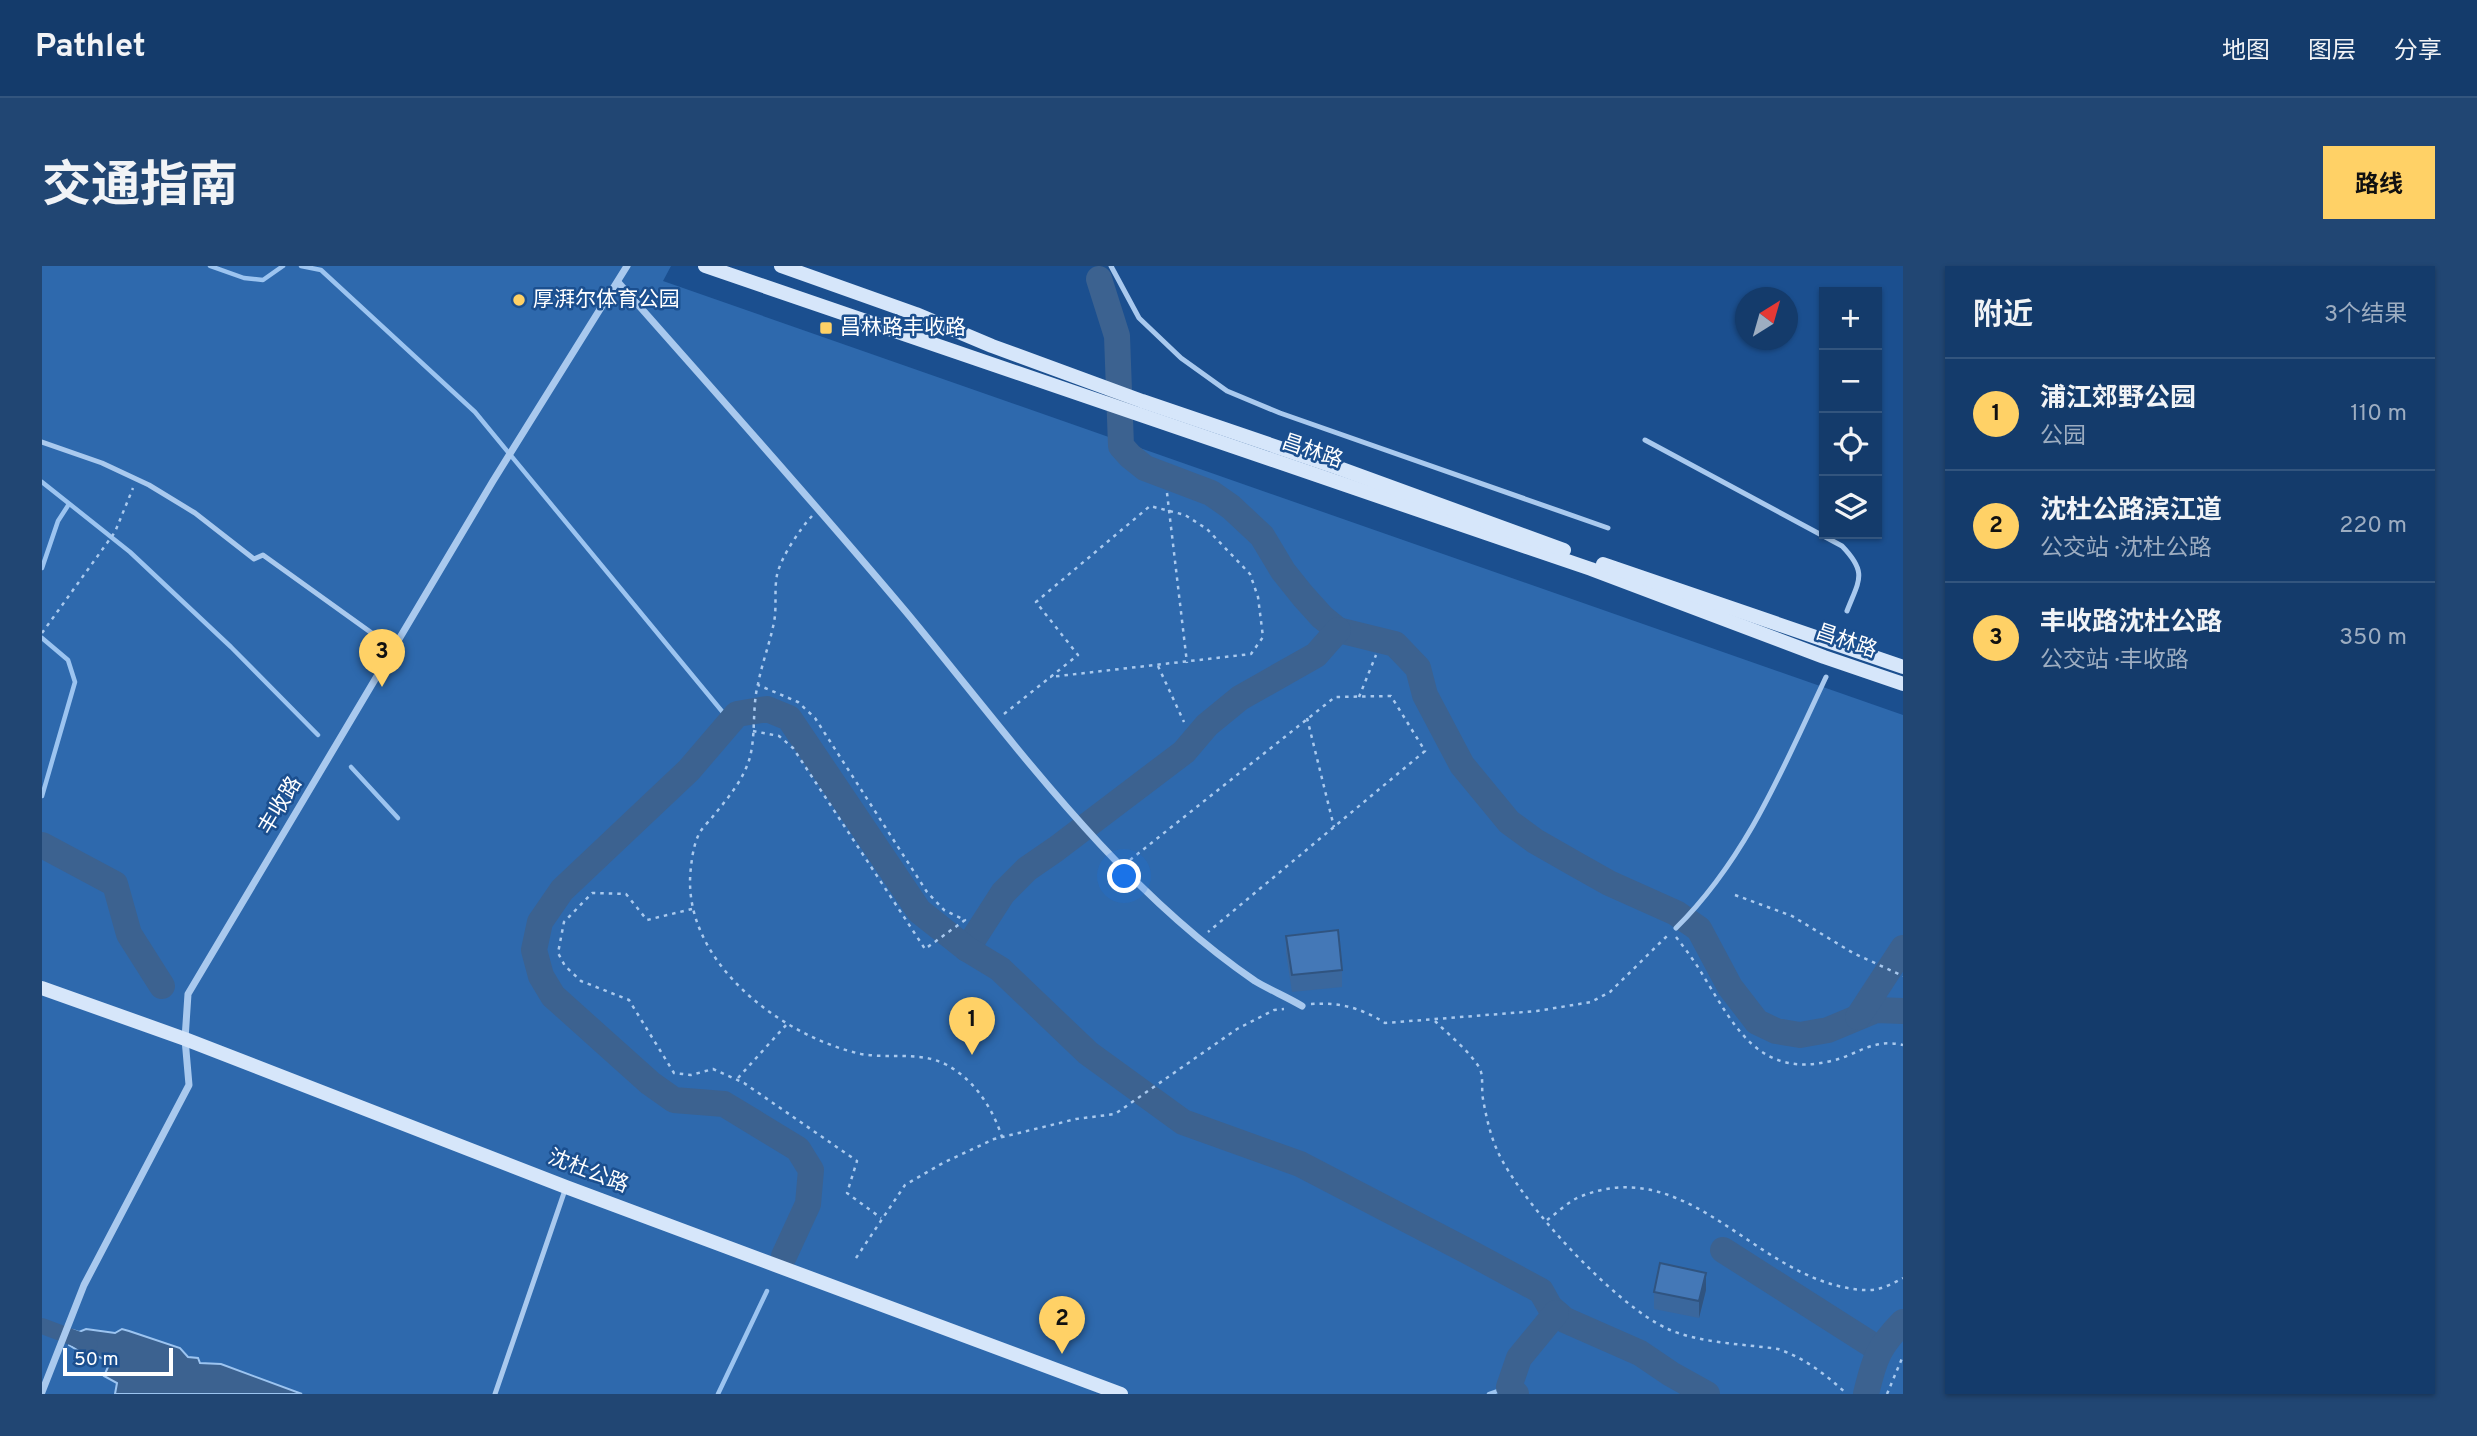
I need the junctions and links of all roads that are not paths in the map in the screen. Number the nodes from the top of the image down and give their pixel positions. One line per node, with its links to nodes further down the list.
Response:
1 (627, 266): 5 (street, 丰收路)
2 (705, 266): 6 (street, 昌林路)
3 (781, 266): 6 (street, 昌林路)
4 (1111, 266): 9 (lane)
5 (618, 282): 11 (street, 丰收路); 17 (street)
6 (1142, 409): 12 (street, 昌林路); 14 (street, 昌林路)
7 (1645, 440): 10 (lane)
8 (42, 442): 11 (lane)
9 (1608, 528)
10 (1847, 611)
11 (394, 649): 18 (street, 丰收路)
12 (1903, 667)
13 (1826, 677): 15 (lane)
14 (1903, 684)
15 (1674, 930)
16 (42, 988): 18 (street, 沈杜公路)
17 (1302, 1006)
18 (185, 1039): 19 (street, 沈杜公路); 20 (street, 丰收路)
19 (566, 1187): 21 (lane); 22 (street, 沈杜公路)
20 (42, 1392)
21 (495, 1394)
22 (1121, 1394)

